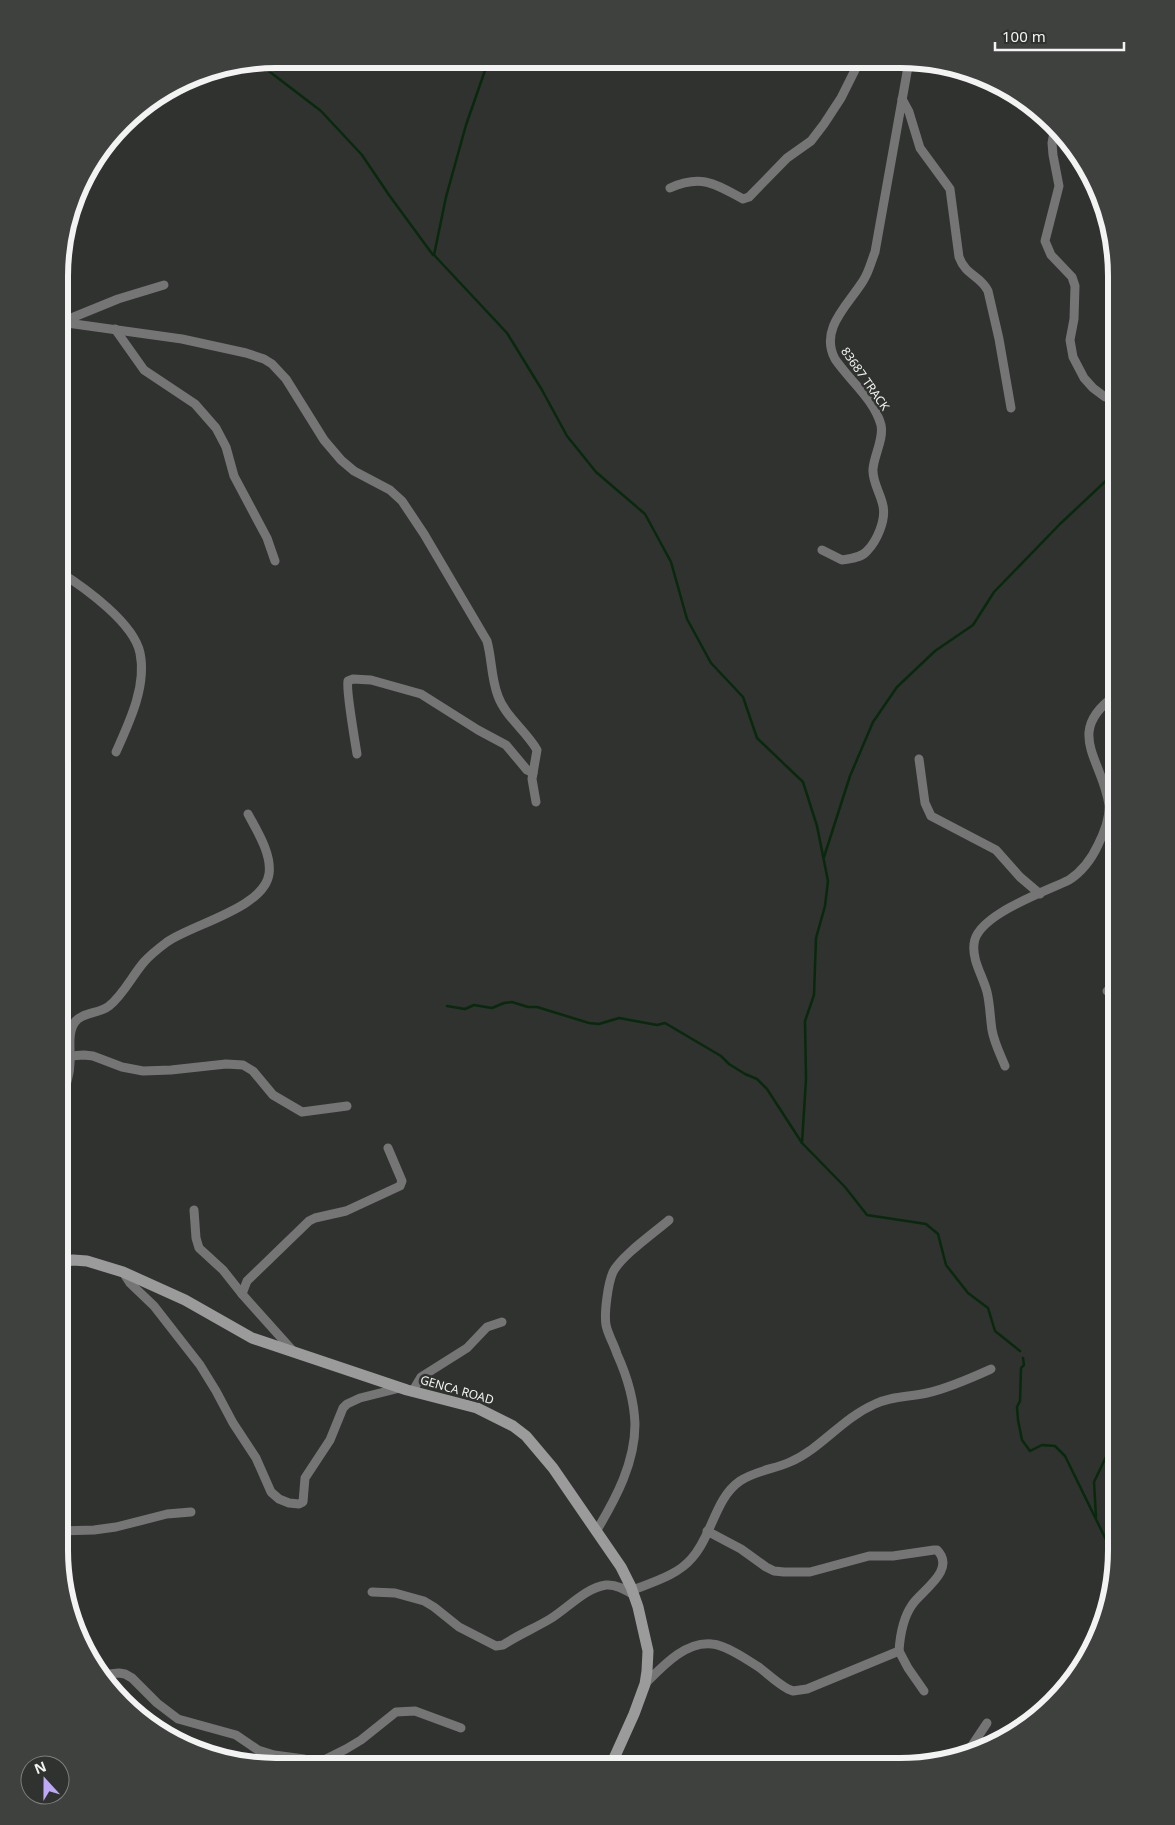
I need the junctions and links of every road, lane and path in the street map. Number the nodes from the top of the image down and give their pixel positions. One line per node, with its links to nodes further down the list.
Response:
1 (856, 68): 5 (street)
2 (908, 68): 3 (street, 83687 TRACK)
3 (902, 99): 11 (street); 12 (street, 83687 TRACK)
4 (1053, 135): 10 (street)
5 (670, 188)
6 (164, 286): 7 (street)
7 (68, 319)
8 (68, 323): 9 (street)
9 (114, 329): 13 (street); 19 (street)
10 (1108, 396)
11 (1010, 408)
12 (822, 550)
13 (275, 562)
14 (68, 578): 16 (street)
15 (1108, 702): 20 (street)
16 (116, 752)
17 (357, 754): 19 (street)
18 (919, 759): 24 (street)
19 (533, 773): 21 (street)
20 (1108, 801)
21 (536, 802)
22 (248, 814): 25 (street)
23 (1108, 814): 24 (street)
24 (1040, 894): 26 (street)
25 (70, 1056): 27 (street); 28 (street)
26 (1005, 1066)
27 (68, 1077)
28 (347, 1106)
29 (388, 1148): 34 (street)
30 (194, 1210): 34 (street)
31 (669, 1220): 41 (street)
32 (68, 1259): 33 (street, GENCA ROAD)
33 (123, 1272): 36 (street, GENCA ROAD); 38 (street)
34 (242, 1294): 36 (street)
35 (502, 1322): 39 (street)
36 (293, 1352): 38 (street, GENCA ROAD)
37 (991, 1369): 43 (street)
38 (400, 1388): 39 (street, GENCA ROAD)
39 (412, 1392): 41 (street, GENCA ROAD)
40 (191, 1512): 42 (street)
41 (597, 1530): 45 (street, GENCA ROAD)
42 (68, 1531)
43 (707, 1531): 45 (street); 46 (street)
44 (372, 1592): 45 (street)
45 (634, 1593): 48 (street, GENCA ROAD)
46 (899, 1651): 48 (street); 49 (street)
47 (109, 1675): 53 (street)
48 (645, 1684): 55 (street, GENCA ROAD)
49 (924, 1691)
50 (987, 1723): 52 (street)
51 (461, 1728): 54 (street)
52 (973, 1744)
53 (298, 1758)
54 (327, 1758)
55 (617, 1758)

